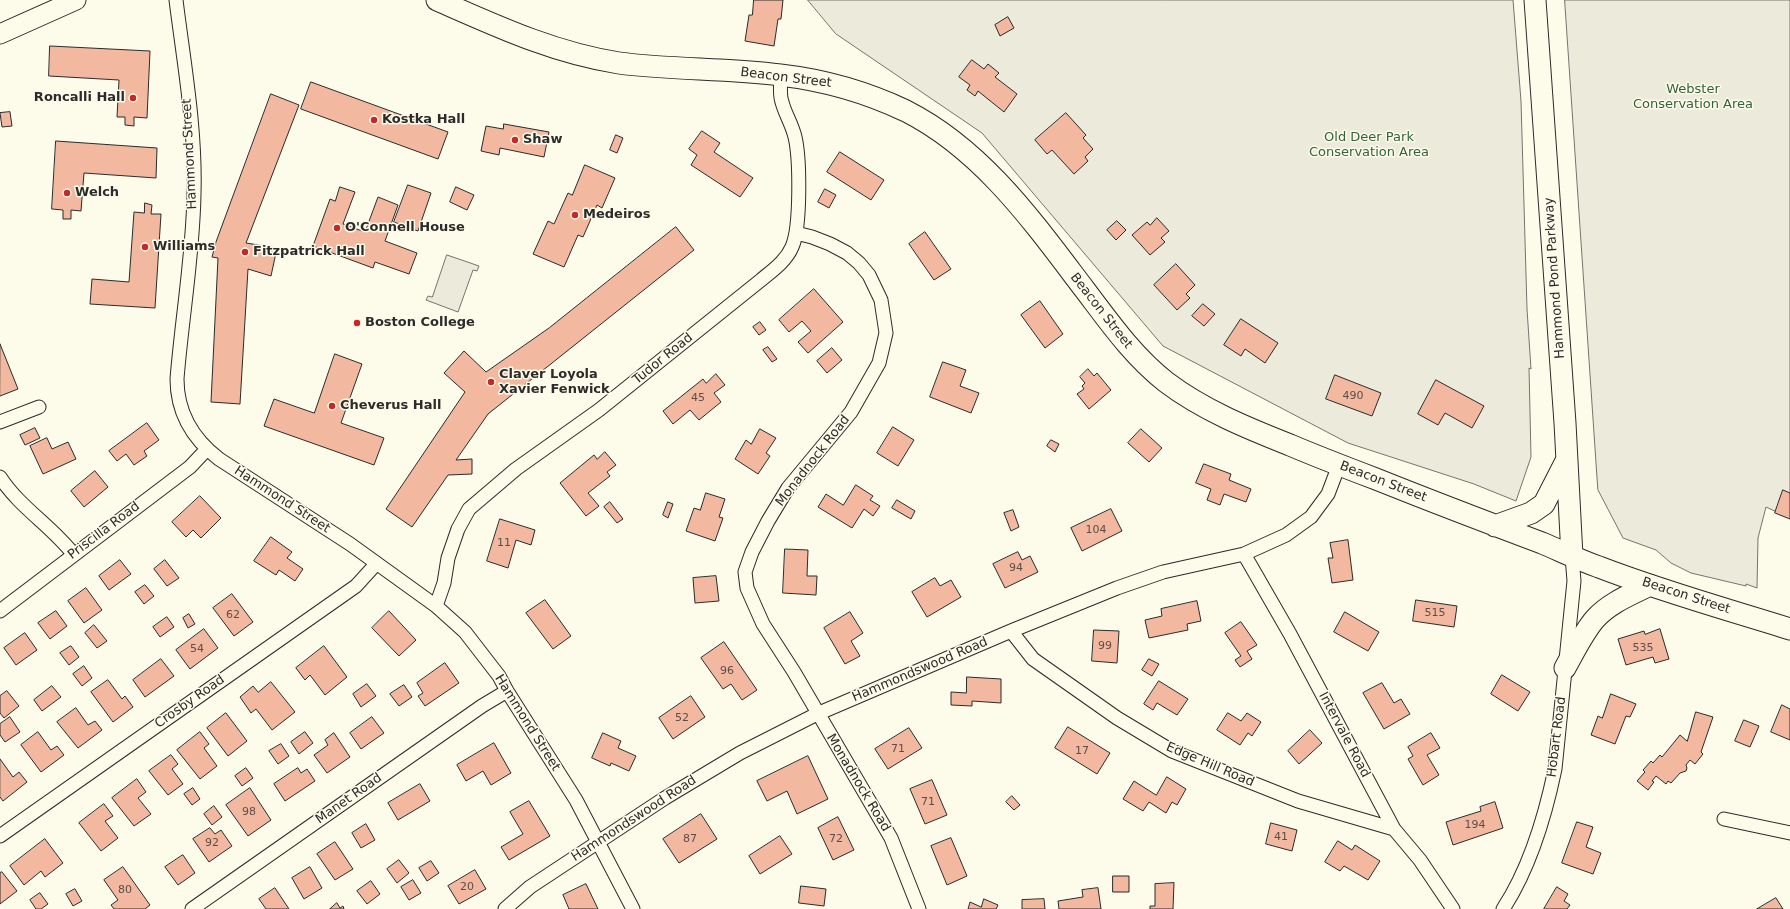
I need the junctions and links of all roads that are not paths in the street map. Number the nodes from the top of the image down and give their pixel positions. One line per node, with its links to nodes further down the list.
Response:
1 (76, 0): 5 (street)
2 (176, 0): 10 (street, Hammond Street)
3 (437, 0): 6 (main road, Beacon Street)
4 (1535, 0): 11 (main road, Hammond Pond Parkway)
5 (0, 34)
6 (781, 75): 7 (street, Tudor Road); 12 (main road, Beacon Street)
7 (796, 233): 20 (street, Tudor Road); 26 (street, Monadnock Road)
8 (39, 407): 9 (street)
9 (0, 422)
10 (207, 449): 15 (street, Priscilla Road); 18 (street, Hammond Street)
11 (1567, 458): 14 (main road); 17 (main road, Hammond Pond Parkway)
12 (1339, 465): 14 (main road, Beacon Street); 16 (street, Hammondswood Road)
13 (0, 477): 15 (street)
14 (1495, 526): 17 (main road, Beacon Street)
15 (74, 554): 21 (street, Priscilla Road)
16 (1244, 554): 23 (street, Hammondswood Road); 28 (street, Intervale Road)
17 (1572, 556): 19 (main road, Beacon Street); 24 (street, Hobart Road)
18 (376, 564): 20 (street, Hammond Street); 30 (street, Crosby Road)
19 (1650, 585): 22 (main road, Beacon Street); 24 (main road)
20 (436, 606): 25 (street, Hammond Street)
21 (0, 612)
22 (1790, 628)
23 (1011, 631): 26 (street, Hammondswood Road); 28 (street, Edge Hill Road)
24 (1565, 668): 37 (street, Hobart Road)
25 (507, 691): 31 (street, Hammond Street); 32 (street, Manet Road)
26 (817, 714): 31 (street, Hammondswood Road); 35 (street, Monadnock Road)
27 (1724, 819): 29 (street)
28 (1394, 829): 36 (street, Intervale Road)
29 (1790, 833)
30 (0, 836)
31 (598, 841): 33 (street, Hammondswood Road); 34 (street, Hammond Street)
32 (192, 909)
33 (505, 909)
34 (633, 909)
35 (919, 909)
36 (1453, 909)
37 (1503, 909)

